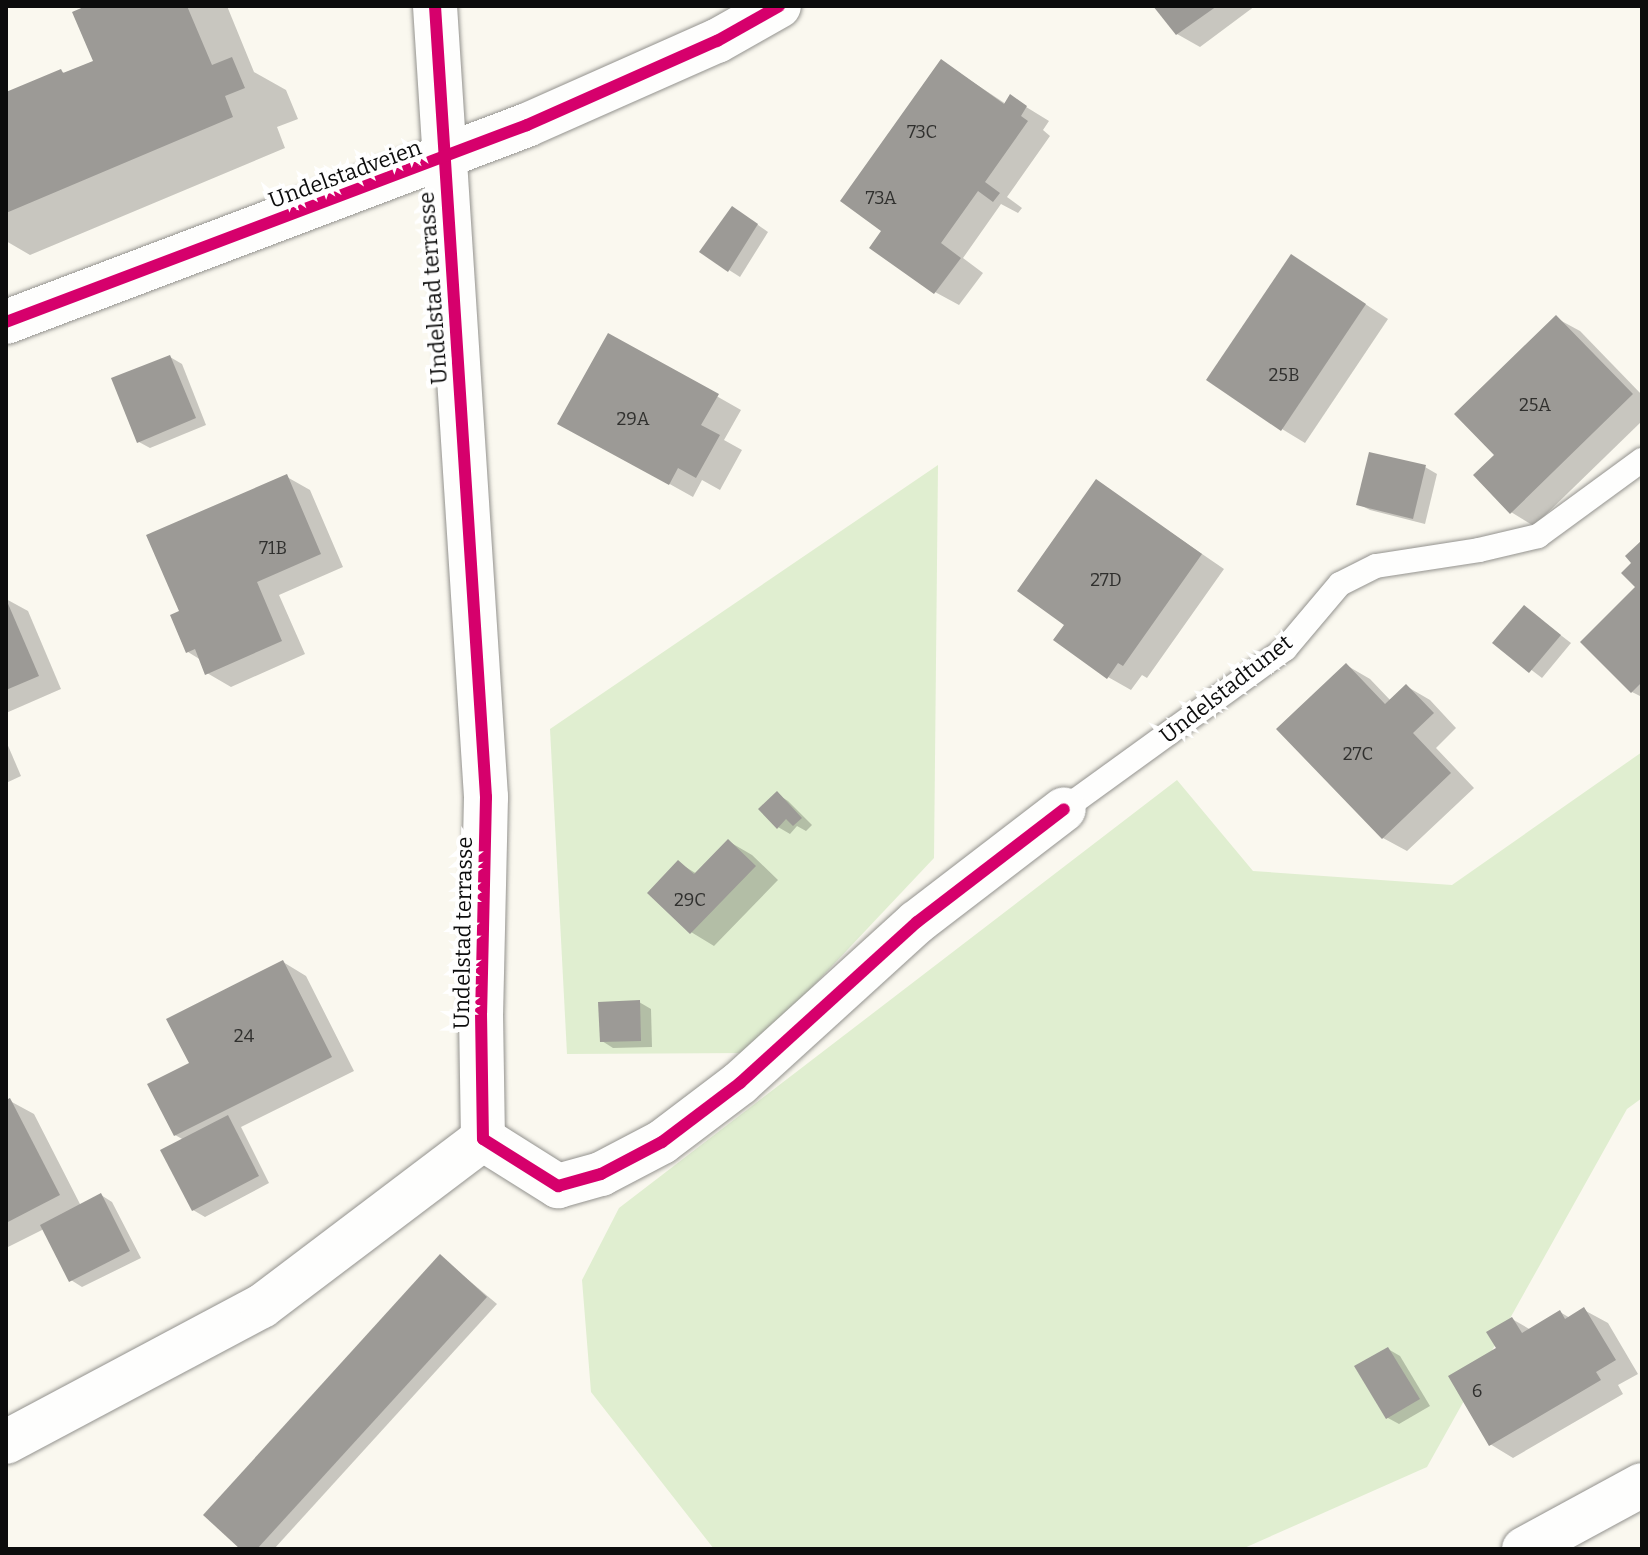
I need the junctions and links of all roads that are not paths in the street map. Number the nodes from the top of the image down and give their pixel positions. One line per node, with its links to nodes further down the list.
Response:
1 (435, 6): 3 (street, Undelstad terrasse)
2 (779, 6): 3 (street, Undelstadveien)
3 (445, 158): 4 (street, Undelstadveien); 7 (street, Undelstad terrasse)
4 (6, 322)
5 (1642, 460): 6 (lane, Undelstadtunet)
6 (1064, 809): 7 (street)
7 (483, 1139): 8 (street)
8 (6, 1442)
9 (1642, 1485): 10 (street)
10 (1524, 1549)

